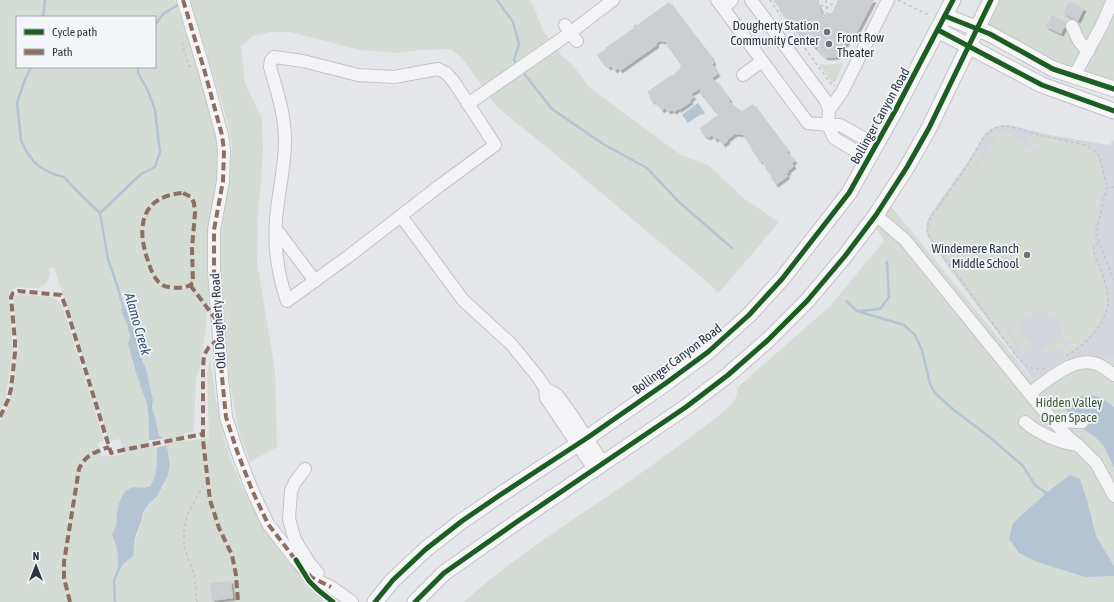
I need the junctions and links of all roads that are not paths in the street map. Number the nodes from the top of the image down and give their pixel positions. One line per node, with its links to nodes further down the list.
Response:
1 (183, 0): 40 (street, Old Dougherty Road)
2 (613, 0): 20 (street)
3 (732, 0): 9 (street)
4 (751, 0): 21 (street)
5 (888, 0): 21 (street)
6 (953, 0): 10 (main road, Bollinger Canyon Road)
7 (991, 0): 12 (main road)
8 (1113, 0): 15 (street)
9 (720, 4): 16 (street)
10 (945, 16): 12 (main road); 13 (main road, Bollinger Canyon Road)
11 (1072, 26): 15 (street)
12 (977, 29): 14 (main road); 18 (main road)
13 (938, 30): 14 (main road); 24 (main road, Bollinger Canyon Road)
14 (969, 47): 22 (main road); 26 (main road)
15 (1088, 52): 18 (street)
16 (762, 61): 17 (street); 23 (street)
17 (743, 75)
18 (1074, 76): 19 (main road)
19 (1114, 88)
20 (468, 104): 27 (street); 28 (street)
21 (829, 110): 23 (street)
22 (1114, 111)
23 (828, 125): 24 (street); 25 (street)
24 (876, 145): 25 (main road, Bollinger Canyon Road)
25 (869, 158): 35 (main road, Bollinger Canyon Road)
26 (876, 214): 31 (street); 37 (main road)
27 (401, 216): 29 (street); 35 (street)
28 (276, 229): 29 (street); 29 (street)
29 (315, 281)
30 (1114, 375): 31 (street)
31 (1030, 394): 33 (street)
32 (1026, 422): 36 (street)
33 (1054, 422): 34 (street); 36 (street)
34 (1082, 422)
35 (582, 442): 37 (street); 42 (main road, Bollinger Canyon Road)
36 (1078, 445): 39 (street)
37 (598, 466): 43 (main road)
38 (305, 469): 40 (street)
39 (1114, 496)
40 (330, 587): 41 (street, Old Dougherty Road)
41 (352, 602)
42 (375, 602)
43 (415, 602)

